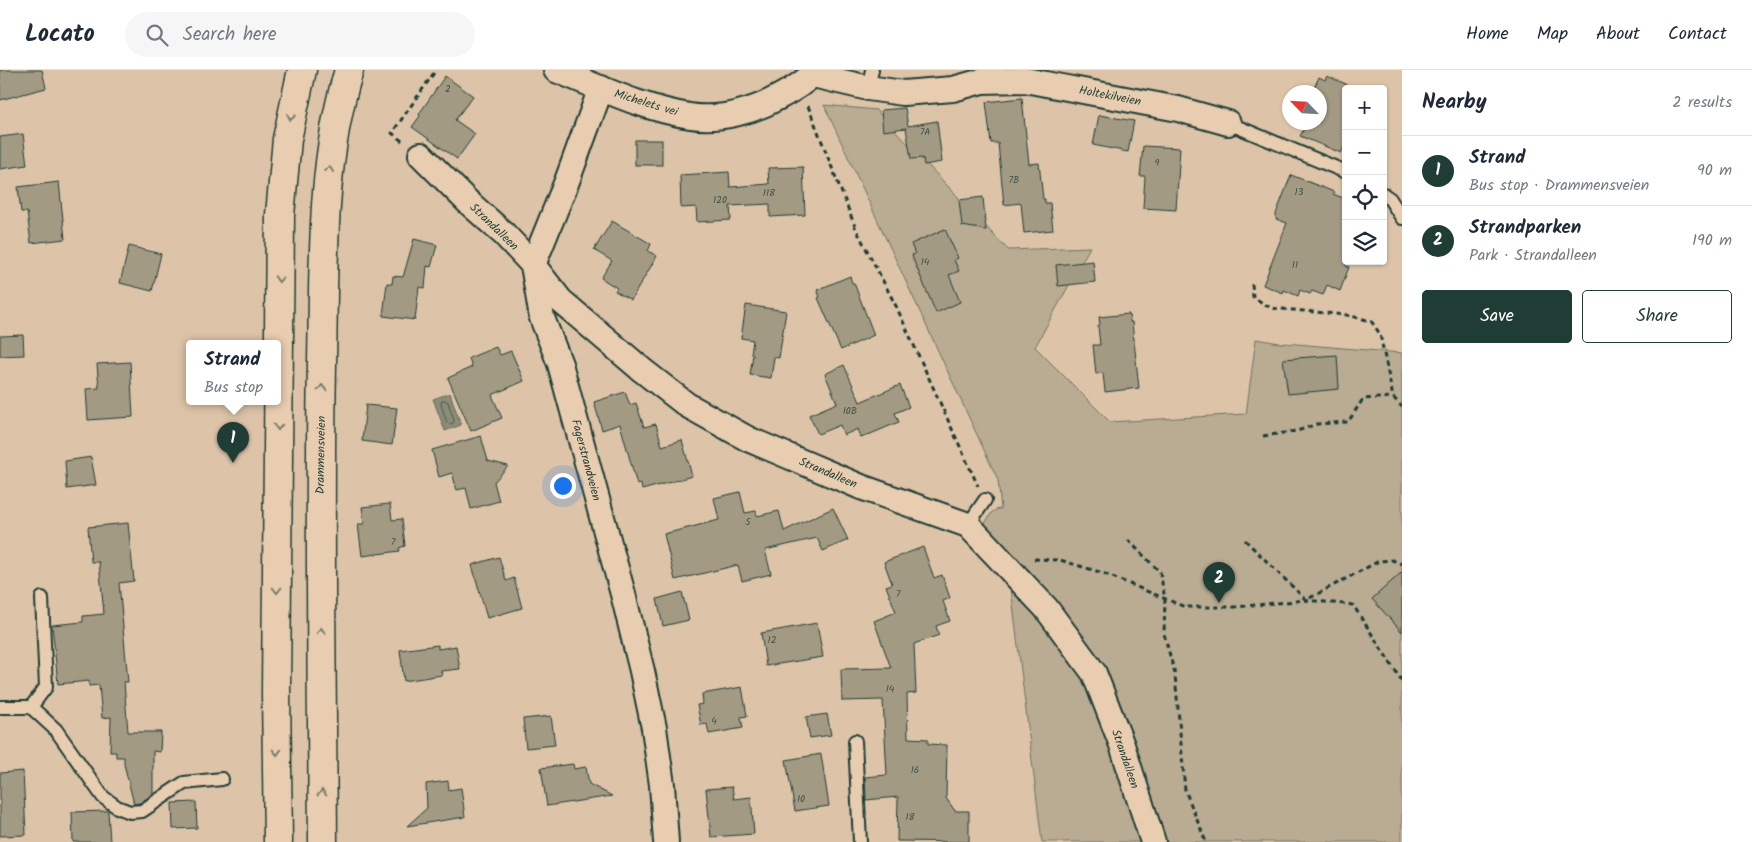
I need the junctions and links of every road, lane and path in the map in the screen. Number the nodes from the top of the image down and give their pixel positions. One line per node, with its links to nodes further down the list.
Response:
1 (302, 70): 16 (highway, one-way to 16)
2 (349, 70): 36 (highway, Drammensveien, one-way to 2)
3 (436, 70): 10 (path)
4 (556, 70): 7 (street, Michelets vei)
5 (814, 72): 6 (street, Holtekilveien); 7 (street, Michelets vei)
6 (870, 79): 9 (street, Holtekilveien)
7 (601, 88): 14 (street)
8 (806, 100): 21 (path)
9 (1228, 123): 11 (lane)
10 (421, 155): 14 (street, Strandalleen)
11 (1342, 170)
12 (1387, 197): 13 (lane)
13 (1402, 218)
14 (533, 266): 22 (street, Strandalleen); 37 (street, Fagerstrandveien)
15 (1252, 284): 17 (path)
16 (279, 340)
17 (1393, 397): 19 (path); 20 (path)
18 (278, 405): 35 (highway, one-way to 35)
19 (1402, 407)
20 (1263, 436)
21 (985, 500): 22 (lane)
22 (968, 526): 25 (street, Strandalleen)
23 (1128, 540): 28 (path)
24 (1246, 540): 29 (path)
25 (998, 558): 28 (path); 39 (street, Strandalleen)
26 (1402, 564): 29 (path)
27 (42, 598): 32 (lane)
28 (1166, 599): 29 (path); 40 (path)
29 (1306, 600): 30 (path)
30 (1402, 681)
31 (0, 707): 32 (lane)
32 (31, 707): 34 (lane)
33 (855, 741): 38 (lane)
34 (222, 779)
35 (278, 842)
36 (323, 842)
37 (666, 842)
38 (860, 842)
39 (1153, 842)
40 (1206, 842)

